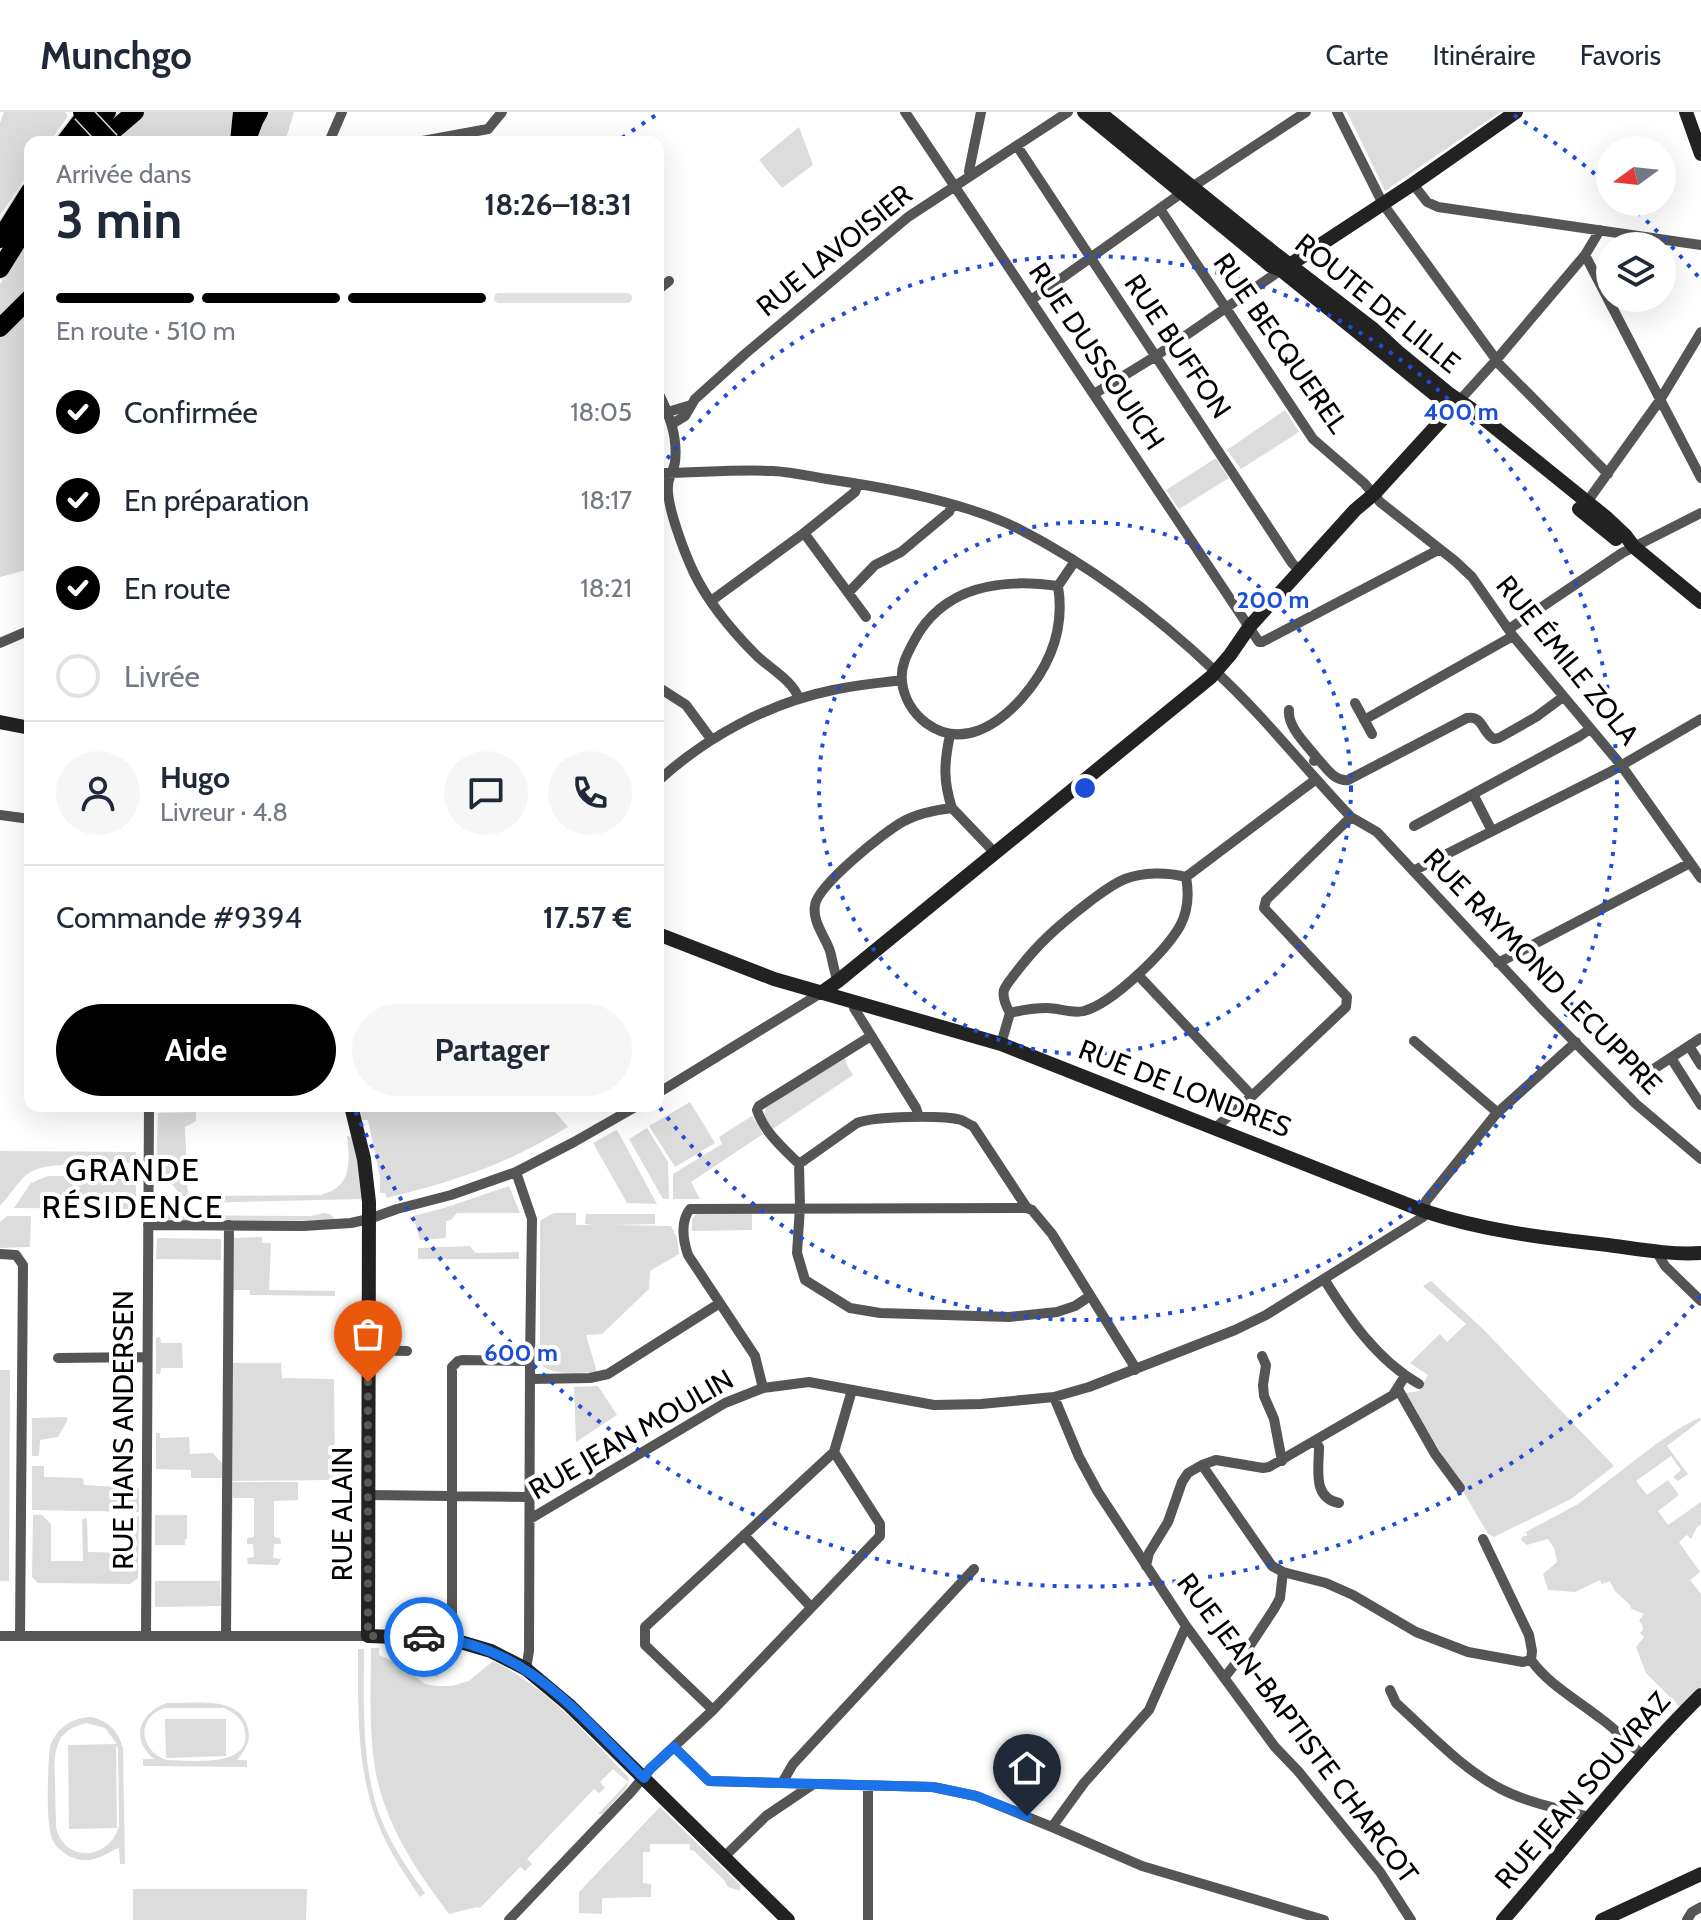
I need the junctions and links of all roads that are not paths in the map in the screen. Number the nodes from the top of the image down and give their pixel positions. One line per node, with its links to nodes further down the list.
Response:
1 (71, 112): 21 (highway)
2 (85, 112): 19 (highway); 22 (highway, bridge)
3 (107, 112): 20 (highway)
4 (135, 112): 23 (highway)
5 (242, 112): 24 (highway)
6 (259, 112): 25 (highway)
7 (342, 112): 26 (street)
8 (502, 112): 18 (street)
9 (905, 112): 33 (street, RUE DUSSOUICH)
10 (981, 112): 31 (street)
11 (1068, 112): 29 (street, RUE LAVOISIER)
12 (1084, 112): 34 (street, ROUTE DE LILLE)
13 (1099, 112): 34 (street, ROUTE DE LILLE)
14 (1306, 112): 34 (street)
15 (1337, 112): 36 (street)
16 (1516, 112): 32 (street)
17 (1686, 112): 30 (street)
18 (488, 129): 27 (street); 28 (street)
19 (69, 136)
20 (89, 136)
21 (93, 136)
22 (105, 136)
23 (106, 136)
24 (240, 136)
25 (248, 136)
26 (332, 136)
27 (450, 136)
28 (491, 136)
29 (1017, 146): 31 (street, RUE LAVOISIER); 43 (street, RUE BUFFON)
30 (1701, 154)
31 (970, 176): 33 (street, RUE LAVOISIER)
32 (1413, 184): 36 (street); 38 (street)
33 (955, 186): 48 (street, RUE DUSSOUICH); 58 (street, RUE LAVOISIER)
34 (1188, 190): 37 (street); 44 (street, ROUTE DE LILLE)
35 (24, 201): 40 (highway)
36 (1383, 204): 44 (street); 54 (street)
37 (1160, 209): 43 (street); 50 (street, RUE BECQUEREL)
38 (1600, 230): 41 (street); 42 (street)
39 (24, 231): 45 (highway)
40 (0, 239)
41 (1701, 245)
42 (1585, 255): 54 (street); 56 (street)
43 (1091, 257): 48 (street); 53 (street, RUE BUFFON)
44 (1286, 268): 50 (street); 57 (street, ROUTE DE LILLE)
45 (0, 269)
46 (669, 281): 47 (street)
47 (664, 285)
48 (1031, 300): 55 (street, RUE DUSSOUICH)
49 (24, 304): 51 (highway)
50 (1226, 308): 53 (street); 67 (street, RUE BECQUEREL)
51 (0, 328)
52 (1701, 332): 56 (street)
53 (1156, 356): 55 (street); 77 (street, RUE BUFFON)
54 (1497, 359): 57 (street); 64 (street)
55 (1094, 394): 83 (street, RUE DUSSOUICH)
56 (1660, 400): 64 (street); 65 (street)
57 (1456, 404): 67 (street); 70 (street, ROUTE DE LILLE); 74 (street, ROUTE DE LILLE)
58 (691, 405): 59 (street); 61 (street, RUE LAVOISIER)
59 (664, 413)
60 (664, 414): 61 (street)
61 (672, 424): 63 (street)
62 (664, 473): 63 (street, RUE RAYMOND LECUPPRE)
63 (671, 473): 66 (street, RUE RAYMOND LECUPPRE); 68 (street)
64 (1608, 474): 70 (street)
65 (1701, 478)
66 (858, 484): 71 (street, RUE RAYMOND LECUPPRE); 73 (street)
67 (1374, 494): 75 (street, RUE ÉMILE ZOLA); 77 (street)
68 (668, 495): 69 (street); 80 (street)
69 (664, 499)
70 (1587, 502): 74 (street, ROUTE DE LILLE)
71 (952, 505): 76 (street, RUE RAYMOND LECUPPRE); 79 (street)
72 (1701, 513): 74 (street)
73 (804, 533): 79 (street); 80 (street)
74 (1634, 547): 81 (street); 85 (street)
75 (1440, 549): 83 (street); 85 (street, RUE ÉMILE ZOLA)
76 (1075, 561): 78 (street); 87 (street, RUE RAYMOND LECUPPRE)
77 (1300, 571): 83 (street)
78 (1058, 586): 88 (street); 100 (street)
79 (848, 593): 82 (street)
80 (711, 601): 91 (street)
81 (1701, 602)
82 (866, 617)
83 (1250, 626): 87 (street)
84 (24, 633): 86 (street)
85 (1511, 633): 90 (street, RUE ÉMILE ZOLA); 95 (street)
86 (0, 643)
87 (1216, 671): 104 (street, RUE RAYMOND LECUPPRE); 114 (street)
88 (902, 680): 91 (street); 100 (street)
89 (664, 691): 101 (street)
90 (1563, 697): 98 (street, RUE ÉMILE ZOLA); 102 (street)
91 (799, 699): 101 (street)
92 (1355, 703): 95 (street)
93 (1289, 710): 102 (street)
94 (1701, 719): 103 (street)
95 (1364, 720): 99 (street)
96 (0, 722): 97 (street)
97 (24, 727)
98 (1590, 729): 103 (street, RUE ÉMILE ZOLA); 107 (street)
99 (1372, 734)
100 (950, 735): 108 (street)
101 (711, 739): 105 (street)
102 (1317, 758): 104 (street)
103 (1621, 765): 113 (street); 115 (street, RUE ÉMILE ZOLA)
104 (1305, 768): 106 (street, RUE RAYMOND LECUPPRE)
105 (664, 776)
106 (1315, 780): 110 (street, RUE RAYMOND LECUPPRE); 117 (street)
107 (1473, 794): 112 (street); 113 (street)
108 (952, 808): 114 (street); 122 (street)
109 (0, 815): 111 (street)
110 (1351, 817): 116 (street, RUE RAYMOND LECUPPRE); 136 (street)
111 (24, 818)
112 (1414, 826)
113 (1492, 831): 116 (street)
114 (996, 854): 122 (street)
115 (1690, 863): 118 (street, RUE ÉMILE ZOLA); 120 (street)
116 (1413, 871): 120 (street, RUE RAYMOND LECUPPRE)
117 (1186, 877): 121 (street); 125 (street)
118 (1701, 878)
119 (664, 936): 123 (street, RUE DE LONDRES)
120 (1498, 963): 129 (street, RUE RAYMOND LECUPPRE)
121 (1139, 976): 125 (street); 136 (street)
122 (838, 981): 123 (street)
123 (821, 993): 124 (street, RUE DE LONDRES); 135 (street)
124 (854, 1002): 126 (street); 130 (street, RUE DE LONDRES)
125 (1010, 1013): 130 (street)
126 (871, 1036): 142 (street); 145 (street)
127 (1701, 1038): 131 (street)
128 (1414, 1041): 141 (street)
129 (1576, 1042): 141 (street, RUE JEAN MOULIN); 144 (street, RUE RAYMOND LECUPPRE)
130 (1001, 1044): 143 (street, RUE DE LONDRES)
131 (1689, 1046): 132 (street); 133 (street)
132 (1671, 1058): 134 (street); 137 (street)
133 (1701, 1065)
134 (1646, 1074)
135 (664, 1089)
136 (1252, 1096): 143 (street)
137 (1701, 1105)
138 (149, 1112): 151 (street, RUE HANS ANDERSEN)
139 (352, 1112): 150 (street, RUE ALAIN)
140 (626, 1112): 146 (street)
141 (1498, 1113): 149 (street, RUE JEAN MOULIN)
142 (919, 1117): 145 (street); 148 (street)
143 (1215, 1128): 149 (street, RUE DE LONDRES)
144 (1701, 1159)
145 (799, 1164): 147 (street)
146 (516, 1172): 150 (street); 165 (street)
147 (800, 1207): 148 (street); 157 (street); 159 (street)
148 (1027, 1208): 157 (street)
149 (1424, 1211): 153 (street, RUE DE LONDRES); 156 (street, RUE JEAN MOULIN)
150 (369, 1219): 152 (street); 160 (street, RUE ALAIN)
151 (148, 1225): 152 (street); 163 (street, RUE HANS ANDERSEN)
152 (229, 1225): 194 (street)
153 (1656, 1251): 154 (street, RUE DE LONDRES); 158 (street)
154 (1701, 1253)
155 (0, 1254): 193 (street)
156 (1324, 1279): 166 (street, RUE JEAN MOULIN); 167 (street)
157 (1090, 1296): 166 (street)
158 (1701, 1301)
159 (720, 1303): 168 (street); 170 (street)
160 (368, 1350): 161 (street); 179 (street, RUE ALAIN)
161 (407, 1351)
162 (1262, 1356): 176 (street)
163 (147, 1357): 164 (street); 191 (street, RUE HANS ANDERSEN)
164 (58, 1358)
165 (530, 1361): 168 (street); 180 (street)
166 (1135, 1370): 173 (street, RUE JEAN MOULIN)
167 (1405, 1376): 169 (street); 171 (street)
168 (531, 1379): 181 (street)
169 (1419, 1384)
170 (763, 1388): 172 (street, RUE JEAN MOULIN); 183 (street, RUE JEAN MOULIN)
171 (1398, 1389): 174 (street); 178 (street)
172 (852, 1390): 173 (street, RUE JEAN MOULIN); 175 (street)
173 (1054, 1397): 186 (street, RUE JEAN-BAPTISTE CHARCOT)
174 (1315, 1441): 176 (street); 182 (street)
175 (834, 1452): 184 (street); 189 (street)
176 (1282, 1461): 177 (street)
177 (1202, 1465): 186 (street, RUE JEAN-BAPTISTE CHARCOT); 188 (street)
178 (1460, 1488)
179 (368, 1495): 180 (street); 195 (street, RUE ALAIN)
180 (451, 1496): 181 (street); 196 (street)
181 (530, 1497): 183 (street)
182 (1339, 1503)
183 (530, 1519): 198 (street)
184 (744, 1535): 189 (street); 202 (street)
185 (1483, 1539): 197 (street)
186 (1146, 1566): 190 (street, RUE JEAN-BAPTISTE CHARCOT)
187 (974, 1569): 206 (street)
188 (1283, 1572): 197 (street); 199 (street)
189 (811, 1607): 202 (street)
190 (1186, 1626): 199 (street, RUE JEAN-BAPTISTE CHARCOT); 210 (street)
191 (146, 1635): 193 (street); 194 (street)
192 (0, 1636): 193 (street)
193 (20, 1636)
194 (226, 1636): 195 (street)
195 (368, 1636): 196 (street)
196 (450, 1639): 198 (street)
197 (1531, 1660): 204 (street)
198 (526, 1669): 205 (street)
199 (1224, 1678): 218 (street, RUE JEAN-BAPTISTE CHARCOT)
200 (1390, 1690): 209 (street)
201 (1701, 1695): 204 (street, RUE JEAN SOUVRAZ)
202 (713, 1710): 203 (street)
203 (674, 1747): 205 (street); 206 (street)
204 (1644, 1756): 209 (street, RUE JEAN SOUVRAZ)
205 (644, 1778): 211 (street); 215 (street)
206 (782, 1783): 207 (street)
207 (814, 1784): 208 (street); 211 (street)
208 (868, 1786): 210 (street); 217 (street)
209 (1589, 1817): 219 (street, RUE JEAN SOUVRAZ)
210 (1052, 1827): 214 (street)
211 (724, 1857): 216 (street)
212 (1701, 1874): 220 (street)
213 (1701, 1907): 221 (street)
214 (1317, 1919)
215 (509, 1920)
216 (788, 1920)
217 (868, 1920)
218 (1411, 1920)
219 (1503, 1920)
220 (1602, 1920)
221 (1687, 1920)

